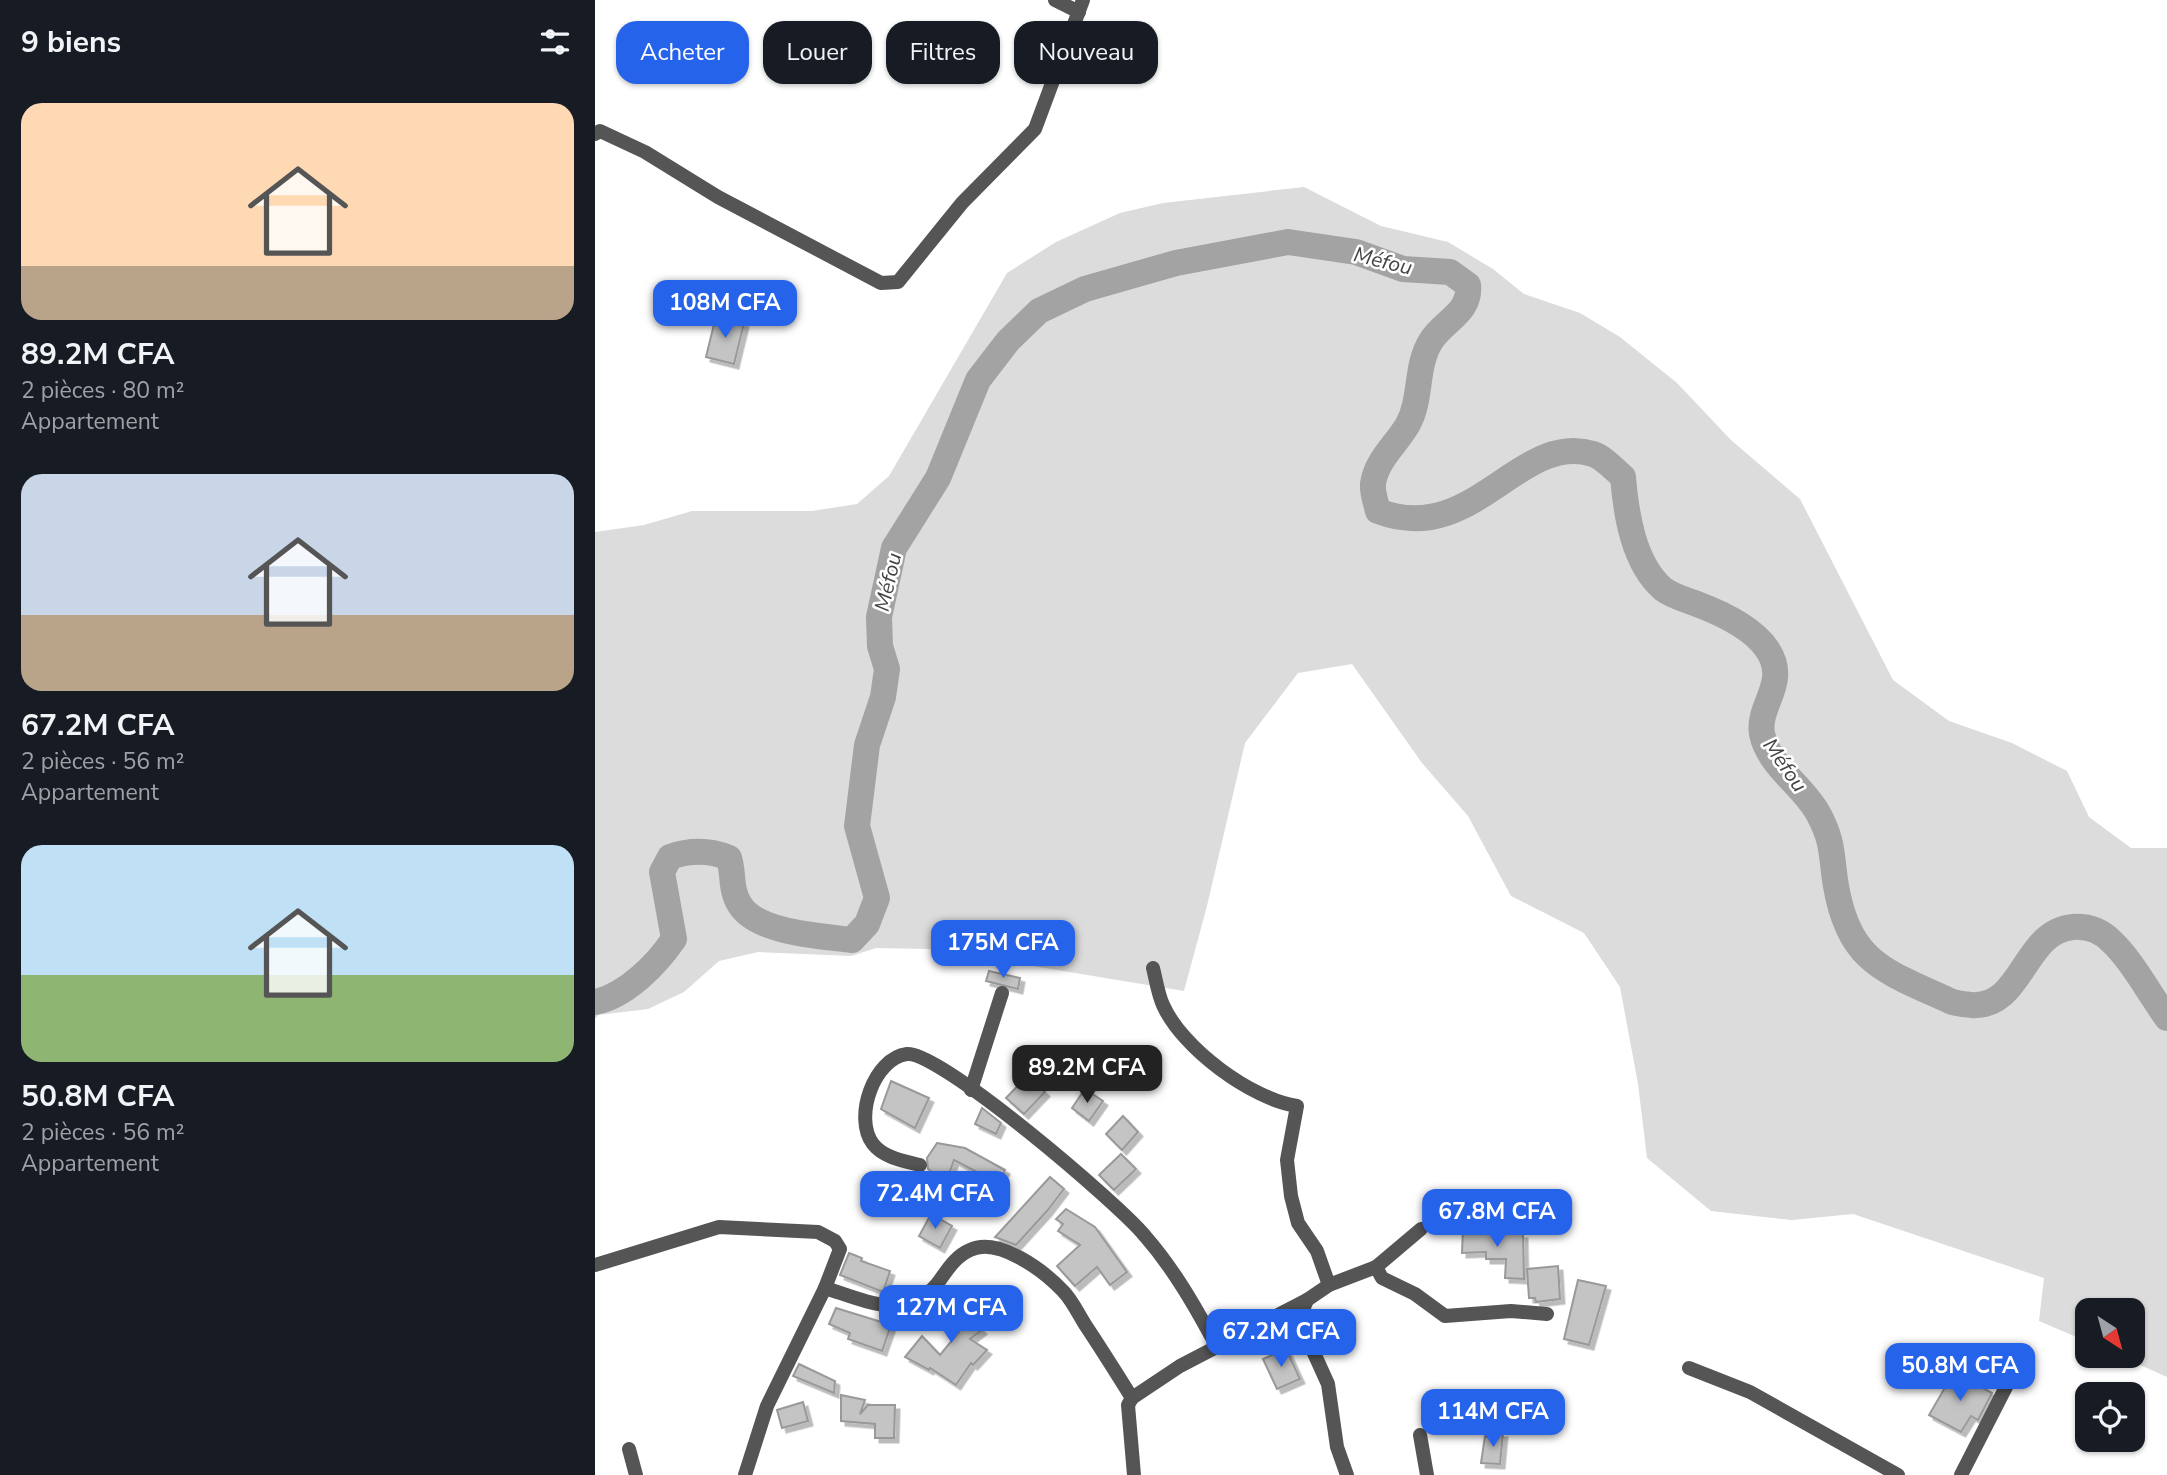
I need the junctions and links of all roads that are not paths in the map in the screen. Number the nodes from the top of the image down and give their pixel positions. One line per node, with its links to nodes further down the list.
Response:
1 (1055, 0): 2 (street)
2 (1081, 6): 3 (street)
3 (595, 134)
4 (1153, 968): 11 (street)
5 (1002, 993): 6 (street)
6 (971, 1090): 7 (street); 15 (street)
7 (921, 1165)
8 (1421, 1230): 10 (street)
9 (595, 1265): 12 (street)
10 (1376, 1267): 11 (street); 14 (street)
11 (1329, 1285): 13 (street)
12 (825, 1288): 18 (street); 22 (street)
13 (1307, 1300): 15 (street); 24 (street)
14 (1548, 1314)
15 (1217, 1347): 18 (street)
16 (1689, 1368): 26 (street)
17 (2008, 1383): 27 (street)
18 (1132, 1398): 23 (street)
19 (1420, 1435): 25 (street)
20 (629, 1449): 21 (street)
21 (636, 1475)
22 (745, 1475)
23 (1135, 1475)
24 (1347, 1475)
25 (1427, 1475)
26 (1898, 1475)
27 (1961, 1475)

